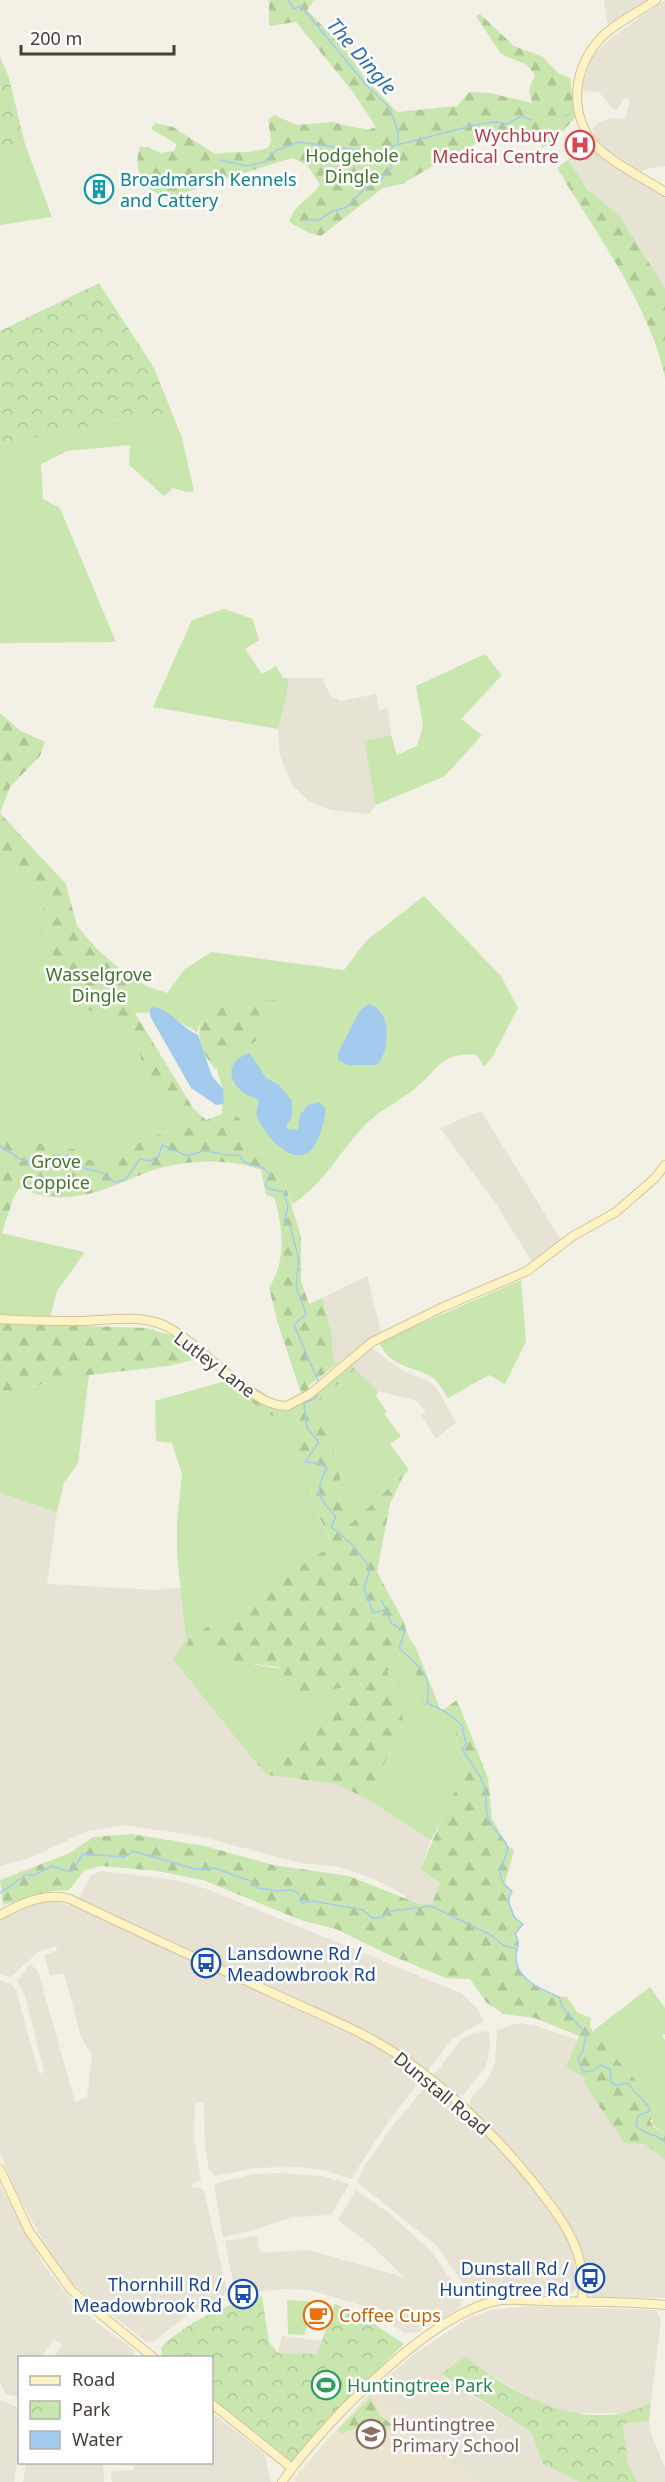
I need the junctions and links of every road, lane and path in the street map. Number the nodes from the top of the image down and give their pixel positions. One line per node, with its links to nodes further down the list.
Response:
1 (656, 0): 2 (street)
2 (665, 192)
3 (665, 1165): 4 (street, Lutley Lane)
4 (0, 1319)
5 (0, 1913): 7 (street, Dunstall Road)
6 (0, 2169): 9 (street)
7 (582, 2301): 8 (street); 11 (street)
8 (665, 2305)
9 (152, 2356)
10 (213, 2405): 11 (street)
11 (291, 2468): 12 (street)
12 (282, 2482)

